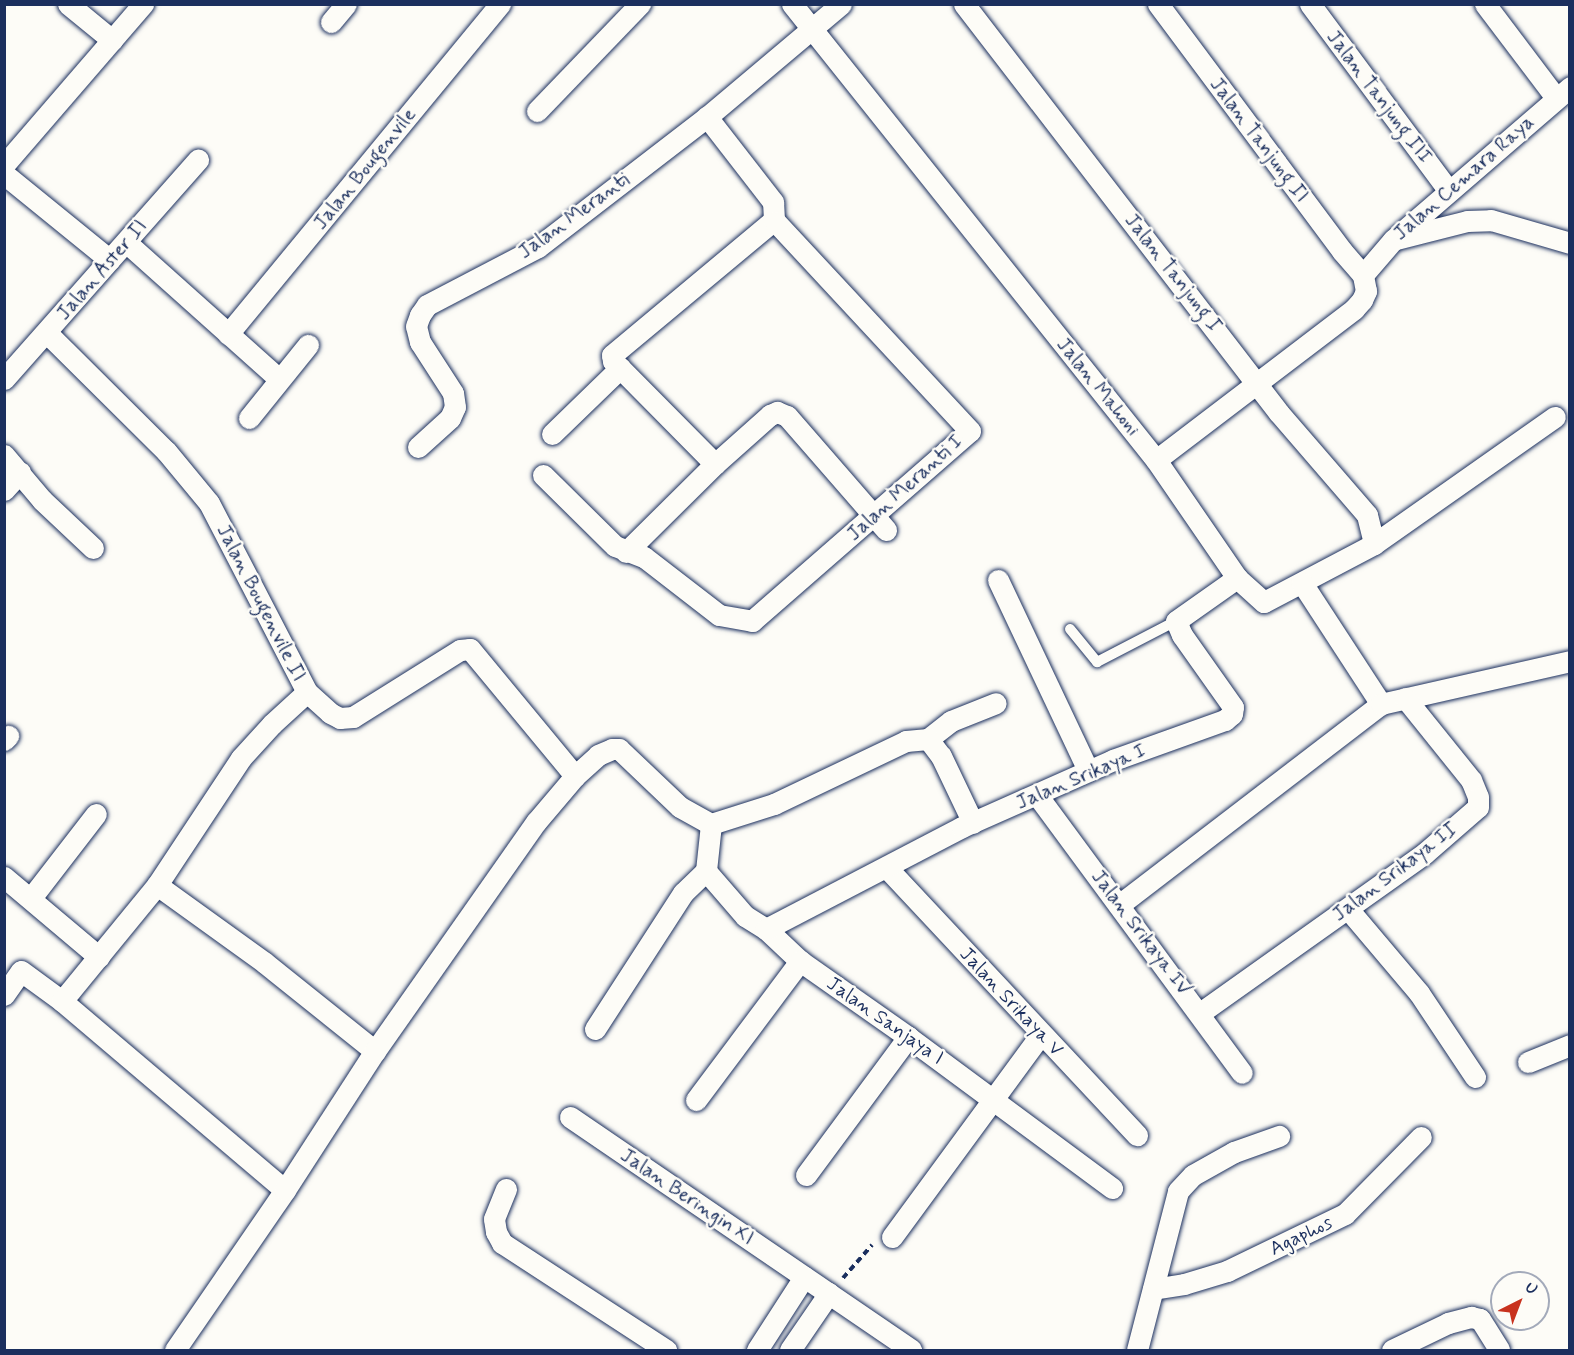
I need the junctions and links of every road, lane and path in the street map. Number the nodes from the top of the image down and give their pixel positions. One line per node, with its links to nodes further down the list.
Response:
1 (69, 4): 14 (street)
2 (143, 4): 14 (street)
3 (346, 4): 12 (street)
4 (500, 4): 29 (street, Jalan Bougenvile)
5 (640, 4): 16 (street)
6 (792, 4): 13 (street, Jalan Mahoni)
7 (841, 4): 13 (street, Jalan Meranti)
8 (964, 4): 34 (street, Jalan Tanjung I)
9 (1158, 4): 27 (street, Jalan Tanjung II)
10 (1310, 4): 21 (street, Jalan Tanjung III)
11 (1485, 4): 15 (street)
12 (331, 22)
13 (813, 27): 17 (street, Jalan Meranti); 40 (street, Jalan Mahoni)
14 (112, 40): 19 (street)
15 (1563, 92): 21 (street, Jalan Cemara Raya)
16 (537, 111)
17 (707, 117): 22 (street, Jalan Meranti I); 38 (street, Jalan Meranti)
18 (198, 160): 24 (street, Jalan Aster II)
19 (4, 165)
20 (4, 174): 26 (street)
21 (1448, 190): 23 (street, Jalan Cemara Raya)
22 (774, 220): 31 (street); 45 (street, Jalan Meranti I)
23 (1393, 240): 25 (street); 27 (street, Jalan Cemara Raya)
24 (127, 243): 26 (street, Jalan Aster II); 29 (street)
25 (1569, 243)
26 (110, 260): 28 (street, Jalan Aster II)
27 (1363, 275): 34 (street)
28 (47, 333): 32 (street, Jalan Aster II); 55 (street, Jalan Bougenvile II)
29 (228, 334): 33 (street)
30 (308, 345): 33 (street)
31 (620, 368): 37 (street); 41 (street)
32 (4, 379)
33 (279, 379): 36 (street)
34 (1256, 381): 40 (street); 46 (street, Jalan Tanjung I)
35 (1555, 417): 46 (street)
36 (249, 418)
37 (552, 434)
38 (418, 447)
39 (4, 455): 42 (street)
40 (1156, 460): 49 (street, Jalan Mahoni)
41 (715, 464): 45 (street); 48 (street)
42 (20, 472): 44 (street); 47 (street)
43 (543, 475): 48 (street, Jalan Meranti I)
44 (4, 490)
45 (880, 523): 48 (street, Jalan Meranti I)
46 (1374, 544): 51 (street)
47 (93, 548)
48 (626, 552)
49 (1237, 578): 51 (street, Jalan Mahoni); 52 (street)
50 (998, 580): 60 (street)
51 (1302, 583): 58 (street)
52 (1176, 621): 53 (lane); 60 (street, Jalan Srikaya I)
53 (1070, 629)
54 (1569, 661): 56 (street)
55 (307, 692): 61 (street, Jalan Bougenvile II); 69 (street)
56 (1405, 698): 58 (street); 72 (street, Jalan Srikaya II)
57 (996, 703): 59 (street)
58 (1381, 704): 71 (street)
59 (928, 740): 64 (street); 65 (street)
60 (1088, 770): 62 (street, Jalan Srikaya I)
61 (575, 776): 65 (street); 83 (street)
62 (1037, 795): 64 (street, Jalan Srikaya I); 71 (street, Jalan Srikaya IV)
63 (96, 814): 70 (street)
64 (973, 823): 66 (street, Jalan Srikaya I)
65 (711, 824): 67 (street)
66 (887, 868): 73 (street, Jalan Srikaya I); 80 (street, Jalan Srikaya V)
67 (706, 871): 73 (street, Jalan Sanjaya I); 79 (street)
68 (4, 877): 70 (street)
69 (157, 885): 74 (street); 83 (street)
70 (31, 898): 74 (street)
71 (1119, 905): 78 (street, Jalan Srikaya IV)
72 (1348, 909): 78 (street, Jalan Srikaya II); 86 (street)
73 (766, 929): 75 (street, Jalan Sanjaya I)
74 (99, 957): 77 (street)
75 (800, 961): 81 (street, Jalan Sanjaya I); 88 (street)
76 (4, 995): 77 (street)
77 (62, 1000): 96 (street)
78 (1200, 1013): 85 (street, Jalan Srikaya IV)
79 (595, 1029)
80 (1041, 1034): 87 (street); 90 (street, Jalan Srikaya V)
81 (908, 1036): 87 (street, Jalan Sanjaya I); 93 (street)
82 (1569, 1045): 84 (street)
83 (375, 1052): 96 (street)
84 (1528, 1062)
85 (1242, 1073)
86 (1475, 1077)
87 (992, 1098): 94 (street, Jalan Sanjaya I); 97 (street)
88 (696, 1100)
89 (570, 1117): 98 (street, Jalan Beringin XI)
90 (1137, 1135)
91 (1280, 1136): 99 (street)
92 (1421, 1137): 99 (street, Agaphos)
93 (806, 1174)
94 (1112, 1188)
95 (507, 1189): 102 (street)
96 (285, 1190): 101 (street)
97 (892, 1237): 100 (path)
98 (804, 1277): 100 (street, Jalan Beringin XI); 103 (street)
99 (1153, 1288): 106 (street)
100 (829, 1293): 104 (street); 105 (street, Jalan Beringin XI)
101 (175, 1350)
102 (666, 1350)
103 (757, 1350)
104 (790, 1350)
105 (910, 1350)
106 (1137, 1350)
107 (1392, 1350): 108 (street)
108 (1498, 1350)

